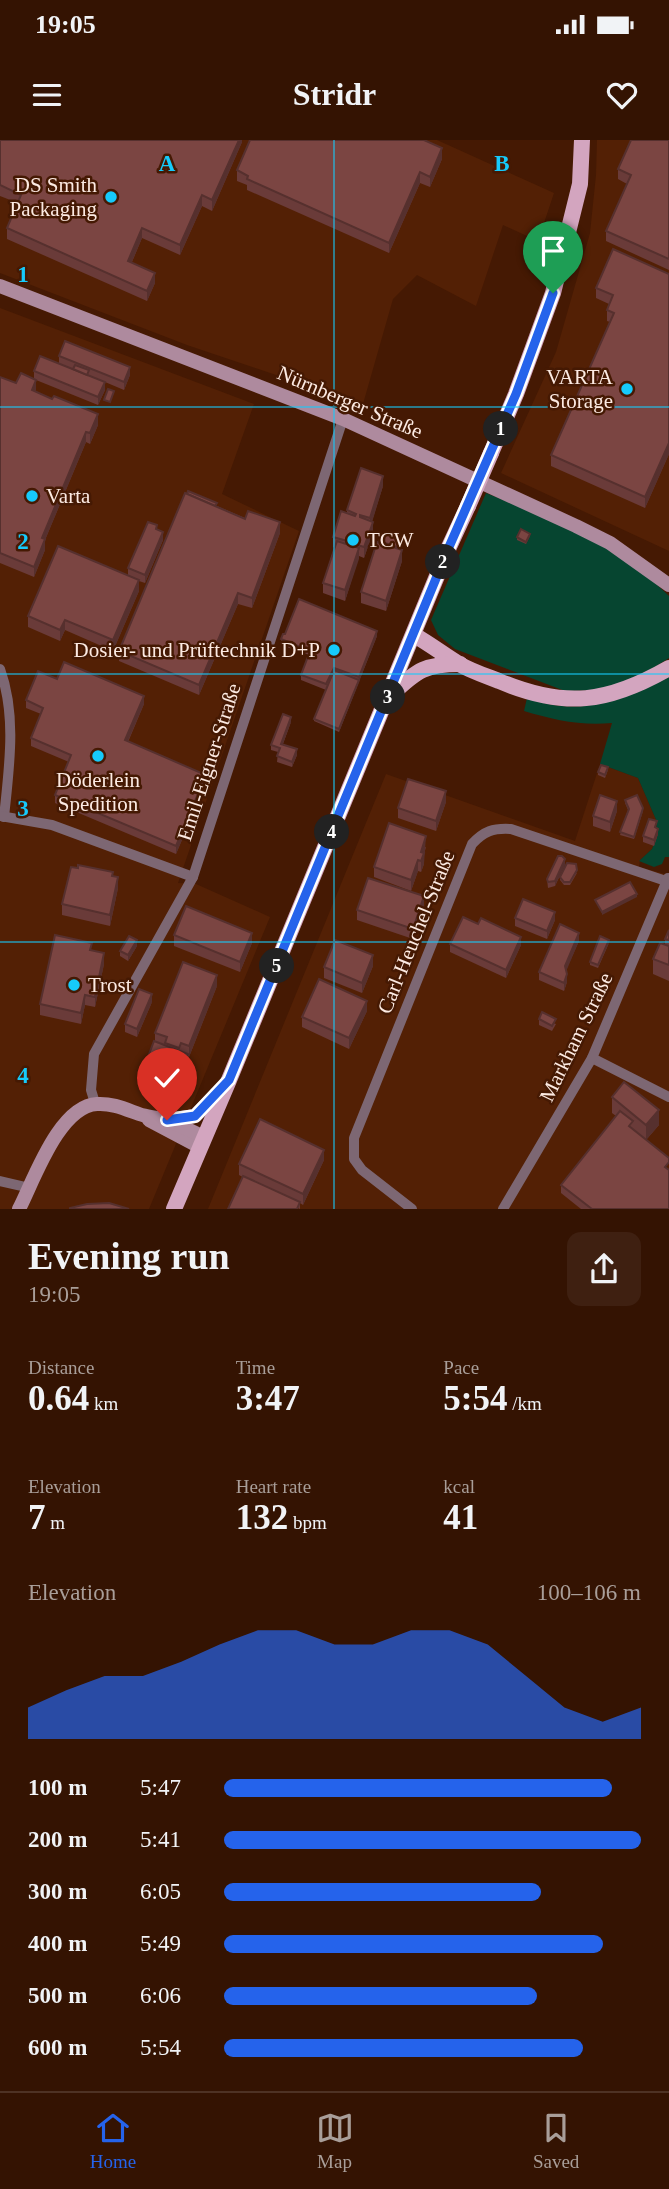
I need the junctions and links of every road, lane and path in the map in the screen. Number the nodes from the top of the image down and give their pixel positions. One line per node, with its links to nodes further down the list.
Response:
1 (582, 140): 5 (main road, bridge)
2 (0, 286): 3 (main road, Nürnberger Straße)
3 (343, 419): 4 (main road, Nürnberger Straße); 11 (street, Emil-Eigner-Straße)
4 (669, 585)
5 (411, 641): 6 (main road); 9 (main road)
6 (452, 664): 7 (main road); 9 (main road)
7 (669, 668)
8 (0, 669): 10 (street)
9 (388, 697): 14 (main road)
10 (2, 817): 11 (street)
11 (193, 877): 16 (street, Emil-Eigner-Straße)
12 (668, 879): 13 (street, Markham Straße); 24 (street, Carl-Heuchel-Straße)
13 (592, 1058): 15 (street); 25 (street, Markham Straße)
14 (229, 1080): 18 (main road); 19 (main road)
15 (669, 1097)
16 (95, 1104): 17 (main road); 21 (main road)
17 (142, 1115): 18 (main road); 19 (main road)
18 (167, 1120): 19 (main road)
19 (203, 1142): 23 (main road)
20 (0, 1181): 21 (street)
21 (30, 1188): 22 (main road)
22 (19, 1209)
23 (174, 1209)
24 (412, 1209)
25 (503, 1209)

